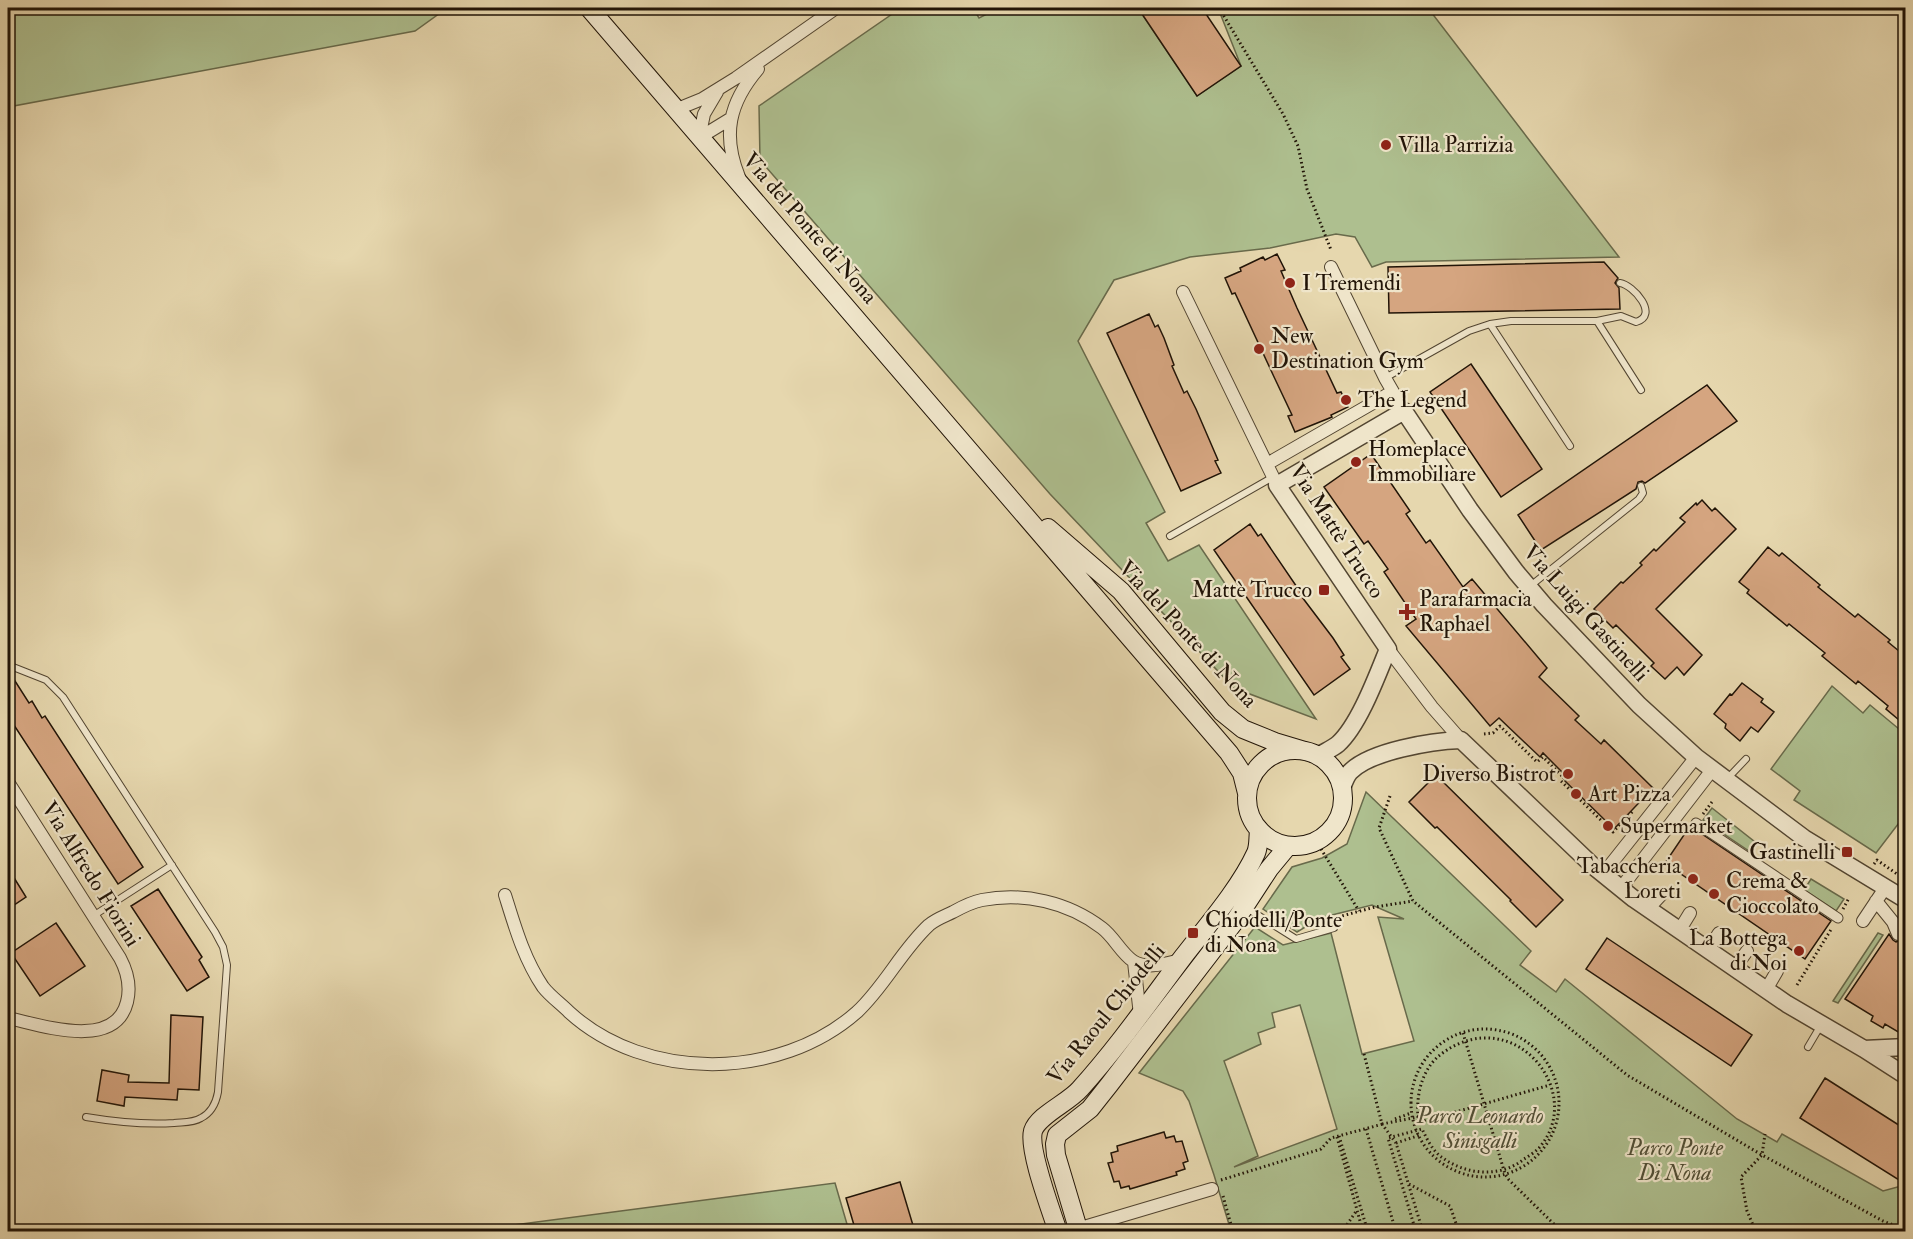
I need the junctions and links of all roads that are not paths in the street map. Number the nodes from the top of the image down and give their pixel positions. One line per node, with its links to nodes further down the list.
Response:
1 (589, 8): 5 (main road, Via del Ponte di Nona)
2 (836, 8): 3 (street)
3 (766, 58): 4 (street); 6 (street)
4 (719, 88): 5 (street); 7 (street)
5 (675, 110): 7 (main road, Via del Ponte di Nona)
6 (730, 119): 7 (street); 8 (street)
7 (699, 138): 8 (main road, Via del Ponte di Nona)
8 (742, 186): 20 (main road, Via del Ponte di Nona)
9 (1331, 267): 14 (street, Via Luigi Gastinelli)
10 (1620, 283): 12 (lane)
11 (1183, 292): 19 (street, Via Mattè Trucco)
12 (1597, 321): 13 (lane); 15 (lane)
13 (1490, 324): 14 (lane); 18 (lane)
14 (1385, 378): 16 (street, Via Luigi Gastinelli)
15 (1641, 390)
16 (1392, 392): 17 (street, Via Luigi Gastinelli); 19 (street)
17 (1404, 411): 21 (street); 24 (street, Via Luigi Gastinelli)
18 (1570, 446)
19 (1267, 464): 21 (street, Via Mattè Trucco)
20 (995, 480): 28 (main road, Via del Ponte di Nona); 35 (main road, Via del Ponte di Nona)
21 (1275, 481): 23 (lane); 25 (street, Via Mattè Trucco)
22 (1641, 486): 24 (lane)
23 (1170, 536)
24 (1529, 587): 29 (street, Via Luigi Gastinelli)
25 (1388, 649): 27 (street, Via Mattè Trucco); 28 (street)
26 (8, 665): 39 (lane)
27 (1461, 740): 34 (street); 40 (street, Via Mattè Trucco)
28 (1311, 753): 34 (main road); 35 (main road)
29 (1696, 757): 31 (street, Via Luigi Gastinelli); 40 (street)
30 (1746, 759): 32 (lane)
31 (1712, 770): 32 (street, Via Luigi Gastinelli); 41 (street)
32 (1726, 780): 43 (street, Via Luigi Gastinelli)
33 (8, 782): 48 (street, Via Alfredo Fiorini)
34 (1342, 788): 38 (main road)
35 (1246, 793): 37 (main road)
36 (1696, 823): 49 (street)
37 (1259, 831): 38 (main road); 57 (main road, Via Raoul Chiodelli)
38 (1288, 846): 45 (main road, Via Raoul Chiodelli)
39 (172, 865): 48 (lane); 69 (lane)
40 (1604, 874): 41 (street, Via Mattè Trucco)
41 (1621, 888): 46 (street, Via Mattè Trucco)
42 (1661, 895): 46 (street)
43 (1894, 895): 50 (street); 54 (street)
44 (505, 896): 58 (street)
45 (1245, 906): 51 (lane); 71 (main road, Via Raoul Chiodelli)
46 (1647, 909): 52 (street, Via Mattè Trucco)
47 (1690, 913): 52 (street)
48 (93, 916): 63 (street, Via Alfredo Fiorini)
49 (1838, 918)
50 (1863, 921)
51 (1334, 928)
52 (1679, 931): 55 (street, Via Mattè Trucco)
53 (1719, 933): 55 (street)
54 (1898, 934)
55 (1708, 950): 59 (street, Via Mattè Trucco)
56 (1747, 951): 59 (street)
57 (1182, 960): 58 (street); 62 (main road, Via Raoul Chiodelli)
58 (1134, 962): 62 (street)
59 (1734, 969): 61 (street, Via Mattè Trucco)
60 (1777, 971): 61 (street)
61 (1766, 990): 64 (street, Via Mattè Trucco)
62 (1140, 1015): 72 (main road, Via Raoul Chiodelli)
63 (8, 1018)
64 (1821, 1024): 65 (lane); 67 (street, Via Mattè Trucco)
65 (1808, 1047)
66 (1905, 1047): 67 (street)
67 (1864, 1049): 68 (street, Via Mattè Trucco)
68 (1905, 1076)
69 (86, 1117)
70 (1215, 1185): 71 (street)
71 (1074, 1230)
72 (1058, 1232)

